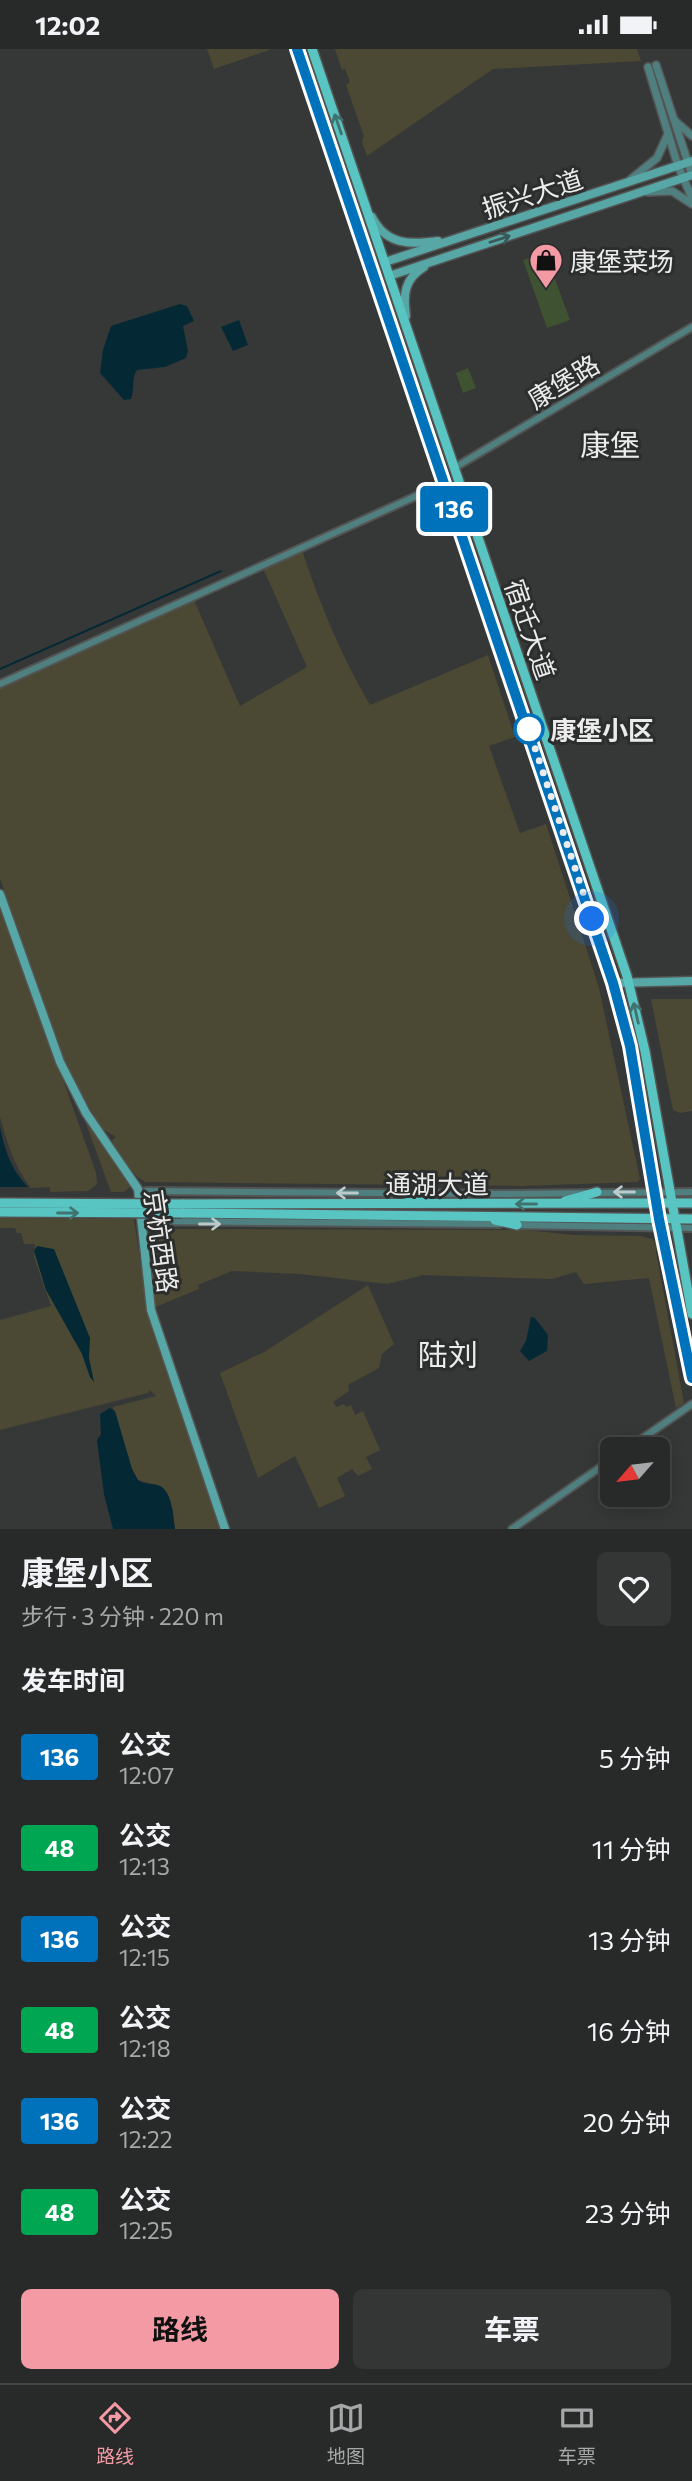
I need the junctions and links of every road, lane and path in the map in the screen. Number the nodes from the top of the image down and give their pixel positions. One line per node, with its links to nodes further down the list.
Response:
1 (297, 49): 21 (main road, 宿迁大道)
2 (312, 49): 11 (main road, 宿迁大道, one-way to 2)
3 (671, 117): 4 (street); 5 (street); 6 (street)
4 (668, 133): 7 (street); 9 (street)
5 (692, 136)
6 (690, 162): 7 (main road, 振兴大道); 8 (street)
7 (678, 166): 8 (street); 9 (main road, 振兴大道)
8 (689, 176): 10 (main road, 振兴大道); 12 (street)
9 (626, 184): 14 (main road, 振兴大道)
10 (633, 194): 13 (street); 15 (main road, 振兴大道, one-way to 10)
11 (362, 197): 14 (main road); 16 (main road, 宿迁大道)
12 (692, 198)
13 (692, 204)
14 (462, 238): 16 (main road, 振兴大道)
15 (463, 251): 17 (main road, 振兴大道); 19 (main road)
16 (385, 262): 17 (main road, 宿迁大道)
17 (389, 276): 19 (main road, 宿迁大道)
18 (692, 327): 20 (street, 康堡路)
19 (411, 343): 20 (main road, 宿迁大道)
20 (454, 468): 25 (main road, 宿迁大道)
21 (445, 482): 22 (street); 26 (main road, 宿迁大道)
22 (0, 684)
23 (0, 894): 31 (main road, 京杭西路)
24 (692, 981): 25 (main road)
25 (629, 982): 26 (main road); 32 (main road, 宿迁大道, one-way to 25)
26 (613, 983): 28 (main road, 宿迁大道)
27 (597, 1192): 28 (street, one-way to 27); 30 (street); 37 (main road)
28 (654, 1192): 32 (street); 35 (main road, 宿迁大道)
29 (692, 1192): 32 (street)
30 (401, 1193): 31 (street, one-way to 31); 34 (main road)
31 (140, 1195): 44 (main road, 京杭西路)
32 (670, 1197): 35 (main road, 通湖大道); 36 (main road, 通湖大道); 46 (main road, 宿迁大道)
33 (0, 1203): 39 (main road, bridge)
34 (439, 1203): 37 (main road, 通湖大道, one-way to 34); 39 (main road, 通湖大道)
35 (656, 1203): 38 (main road, 通湖大道); 45 (main road, 宿迁大道)
36 (692, 1203)
37 (558, 1204): 38 (main road, 通湖大道)
38 (609, 1204): 42 (main road)
39 (182, 1208): 40 (main road, one-way to 39, bridge); 41 (main road, 通湖大道)
40 (0, 1212)
41 (480, 1216): 42 (main road, 通湖大道); 47 (main road)
42 (609, 1217): 45 (main road, 通湖大道)
43 (692, 1219): 46 (main road, 通湖大道)
44 (142, 1221): 47 (street, one-way to 47); 54 (main road, 京杭西路)
45 (660, 1223): 46 (main road, 通湖大道); 47 (street); 50 (main road, 宿迁大道)
46 (675, 1223): 48 (street); 49 (main road, 宿迁大道)
47 (517, 1225)
48 (692, 1228)
49 (692, 1314)
50 (692, 1378)
51 (692, 1404): 52 (street)
52 (644, 1437)
53 (600, 1467): 55 (street)
54 (225, 1529)
55 (512, 1529)

